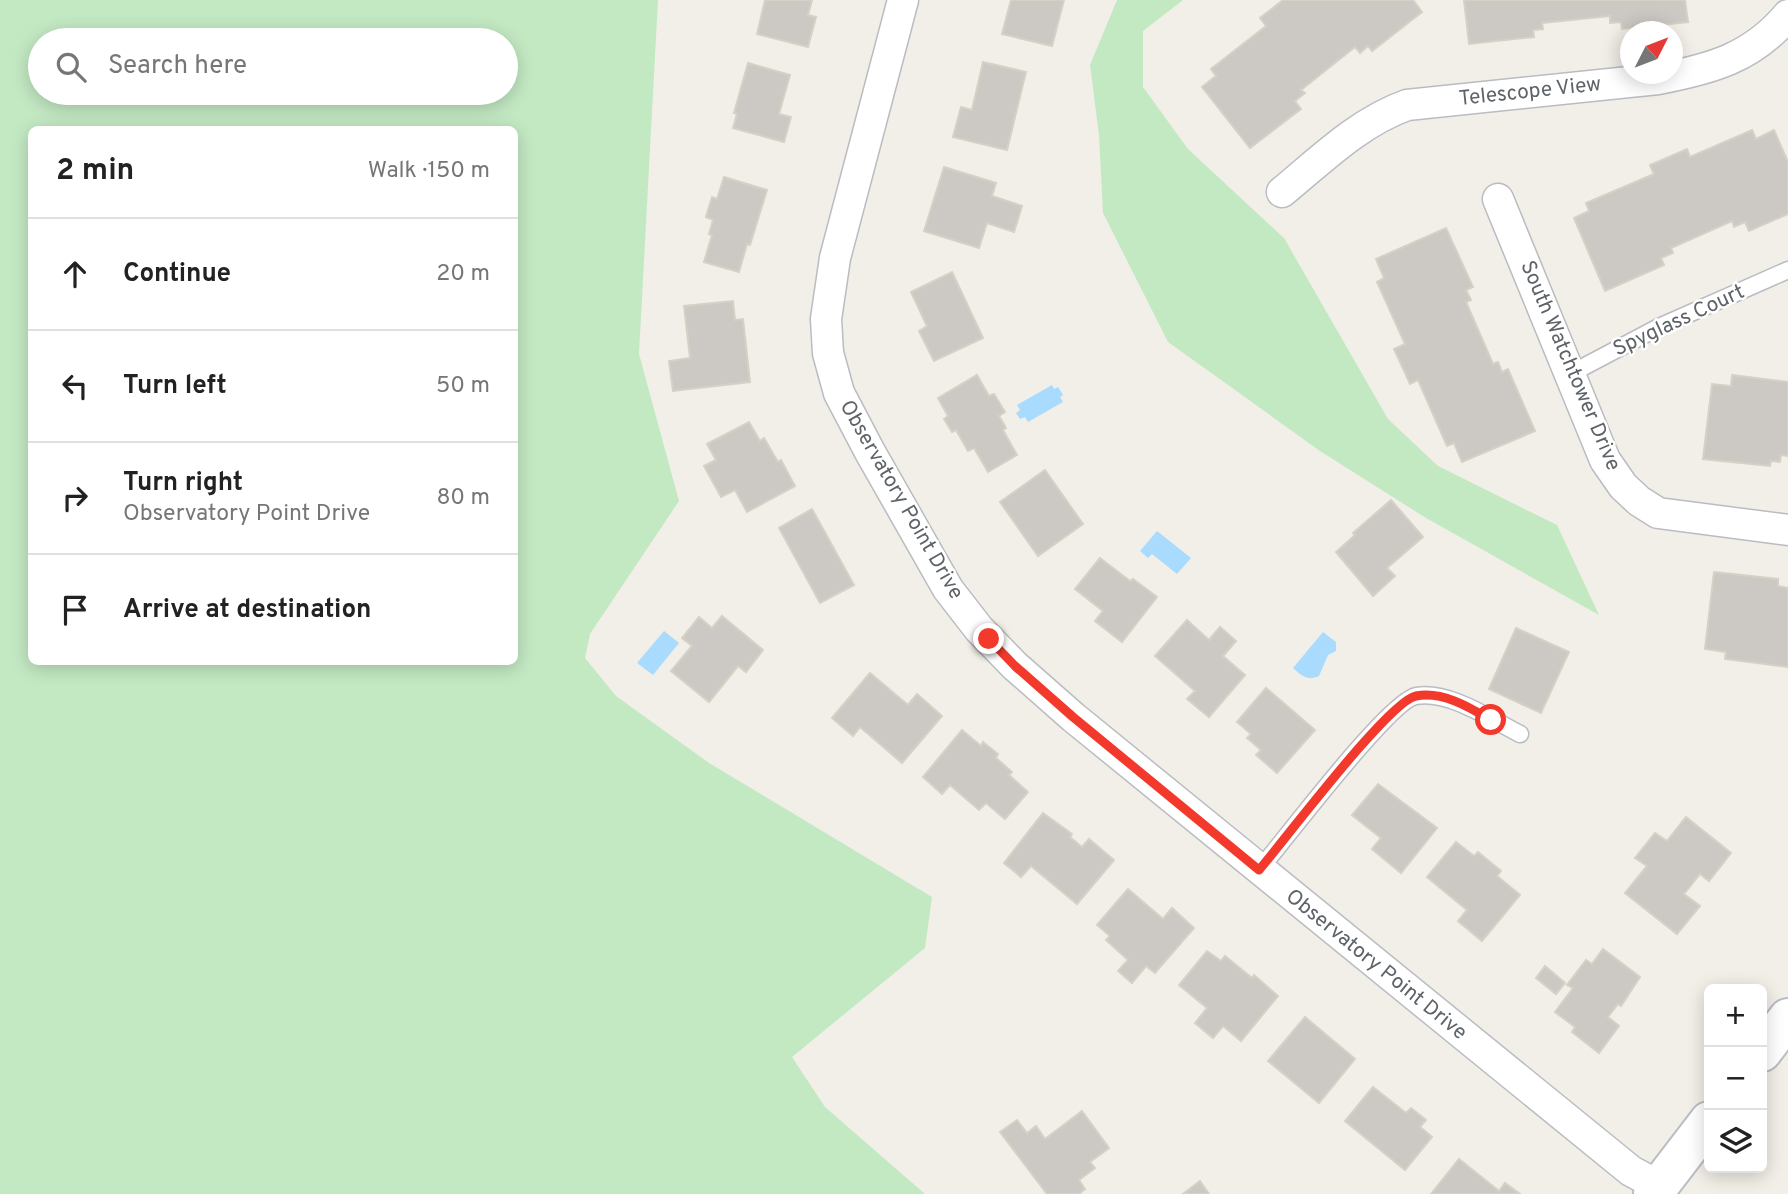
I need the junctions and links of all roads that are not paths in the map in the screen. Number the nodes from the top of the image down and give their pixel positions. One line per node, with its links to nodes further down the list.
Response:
1 (903, 0): 9 (street, Observatory Point Drive)
2 (1788, 15): 3 (street, Telescope View)
3 (1282, 192)
4 (1499, 199): 6 (street, South Watchtower Drive)
5 (1788, 270): 6 (lane, Spyglass Court)
6 (1570, 374): 7 (street, South Watchtower Drive)
7 (1788, 530)
8 (1520, 734): 9 (lane)
9 (1259, 870): 13 (street, Observatory Point Drive)
10 (1788, 1018): 11 (main road)
11 (1766, 1047)
12 (1704, 1128): 13 (main road)
13 (1656, 1190)

